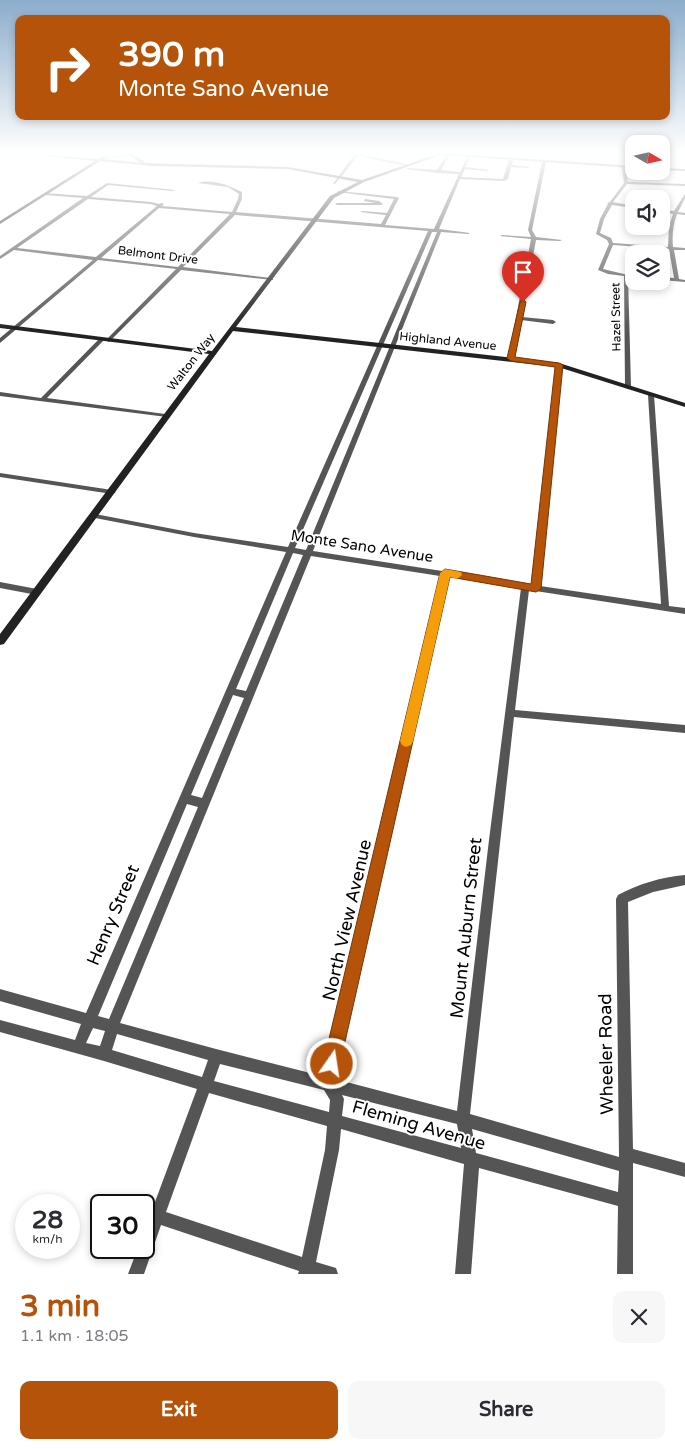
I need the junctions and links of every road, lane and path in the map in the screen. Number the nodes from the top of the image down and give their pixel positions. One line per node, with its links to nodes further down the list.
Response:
1 (16, 212): 16 (main road)
2 (66, 212): 25 (street)
3 (152, 212): 30 (street)
4 (217, 212): 12 (street)
5 (320, 212): 14 (main road, Walton Way)
6 (334, 212): 15 (street)
7 (368, 212): 13 (street)
8 (444, 212): 18 (street, Henry Street)
9 (534, 212): 21 (street)
10 (605, 212): 23 (street)
11 (674, 212): 24 (street)
12 (233, 214): 14 (street); 31 (street)
13 (389, 214): 17 (street)
14 (314, 221): 15 (street); 33 (main road, Walton Way)
15 (330, 221): 17 (street)
16 (0, 223)
17 (382, 226): 18 (street)
18 (436, 230): 19 (street); 27 (street, Henry Street); 28 (street, Henry Street)
19 (468, 233)
20 (502, 236): 21 (street)
21 (534, 238): 22 (street); 40 (street)
22 (560, 240)
23 (611, 244): 24 (street); 32 (street, Hazel Street)
24 (671, 248): 26 (street); 35 (street)
25 (14, 249): 29 (street); 30 (street, Belmont Drive)
26 (685, 249)
27 (421, 252): 28 (street); 38 (street, Henry Street)
28 (430, 253): 39 (street, Henry Street)
29 (0, 258)
30 (98, 258): 31 (street, Belmont Drive); 43 (street)
31 (180, 268): 33 (street, Belmont Drive); 45 (street)
32 (625, 275)
33 (271, 279): 44 (main road, Walton Way)
34 (670, 279): 35 (street)
35 (677, 280): 36 (street)
36 (685, 281)
37 (626, 290): 52 (street, Hazel Street)
38 (403, 294): 39 (street); 47 (street, Henry Street)
39 (412, 295): 48 (street, Henry Street)
40 (520, 318): 41 (street); 50 (street)
41 (553, 322)
42 (0, 326): 43 (main road)
43 (16, 328): 45 (main road); 46 (street)
44 (233, 329): 47 (main road, Highland Avenue); 49 (main road, Walton Way)
45 (105, 339): 49 (main road); 55 (street)
46 (0, 341)
47 (381, 345): 48 (main road, Highland Avenue); 56 (street, Henry Street)
48 (393, 347): 50 (main road, Highland Avenue); 57 (street, Henry Street)
49 (214, 353): 59 (main road, Walton Way)
50 (511, 358): 51 (main road, Highland Avenue)
51 (559, 365): 52 (main road, Highland Avenue); 71 (street, Mount Auburn Street)
52 (628, 387): 54 (main road, Highland Avenue)
53 (0, 394): 55 (street)
54 (652, 395): 58 (main road, Highland Avenue); 73 (street)
55 (43, 399): 59 (street)
56 (356, 404): 57 (street); 60 (street, Henry Street)
57 (369, 405): 61 (street, Henry Street)
58 (685, 405)
59 (165, 416): 65 (main road, Walton Way)
60 (340, 438): 61 (street); 63 (street, Henry Street)
61 (355, 440): 64 (street, Henry Street)
62 (0, 475): 65 (street)
63 (320, 485): 64 (street); 67 (street, Henry Street)
64 (335, 487): 68 (street, Henry Street)
65 (112, 492): 66 (main road, Walton Way)
66 (95, 516): 67 (street, Monte Sano Avenue); 72 (main road, Walton Way)
67 (291, 549): 68 (street, Monte Sano Avenue); 76 (street, Henry Street)
68 (309, 552): 69 (street, Monte Sano Avenue); 77 (street, Henry Street)
69 (445, 573): 71 (street, Monte Sano Avenue); 90 (street, North View Avenue)
70 (0, 585): 72 (street)
71 (530, 588): 73 (street, Monte Sano Avenue); 78 (street, Mount Auburn Street)
72 (37, 592): 75 (main road, Walton Way)
73 (665, 607): 74 (street, Monte Sano Avenue)
74 (685, 611)
75 (0, 641)
76 (230, 691): 77 (street); 80 (street, Henry Street)
77 (250, 696): 81 (street, Henry Street)
78 (510, 714): 79 (street); 92 (street, Mount Auburn Street)
79 (685, 728)
80 (184, 798): 81 (street); 84 (street, Henry Street)
81 (205, 804): 85 (street, Henry Street)
82 (685, 880): 95 (street, Wheeler Road)
83 (0, 994): 84 (street, Fleming Avenue)
84 (89, 1019): 85 (street, Fleming Avenue); 87 (street, Henry Street)
85 (113, 1025): 88 (street, Henry Street); 89 (street, Fleming Avenue)
86 (0, 1026): 87 (street, Fleming Avenue)
87 (78, 1047): 88 (street, Fleming Avenue)
88 (104, 1054): 91 (street, Fleming Avenue)
89 (216, 1056): 90 (street, Fleming Avenue); 91 (street)
90 (327, 1083): 92 (street, Fleming Avenue); 93 (street)
91 (205, 1085): 93 (street, Fleming Avenue); 98 (street)
92 (463, 1119): 94 (street, Mount Auburn Street); 95 (street, Fleming Avenue)
93 (335, 1120): 94 (street, Fleming Avenue); 99 (street)
94 (470, 1159): 97 (street, Fleming Avenue); 102 (street, Mount Auburn Street)
95 (626, 1160): 96 (street, Fleming Avenue); 97 (street, Wheeler Road)
96 (685, 1170)
97 (626, 1201): 103 (street, Wheeler Road)
98 (156, 1216): 99 (street); 100 (street)
99 (307, 1270): 101 (street)
100 (136, 1274)
101 (330, 1274)
102 (463, 1274)
103 (625, 1274)

